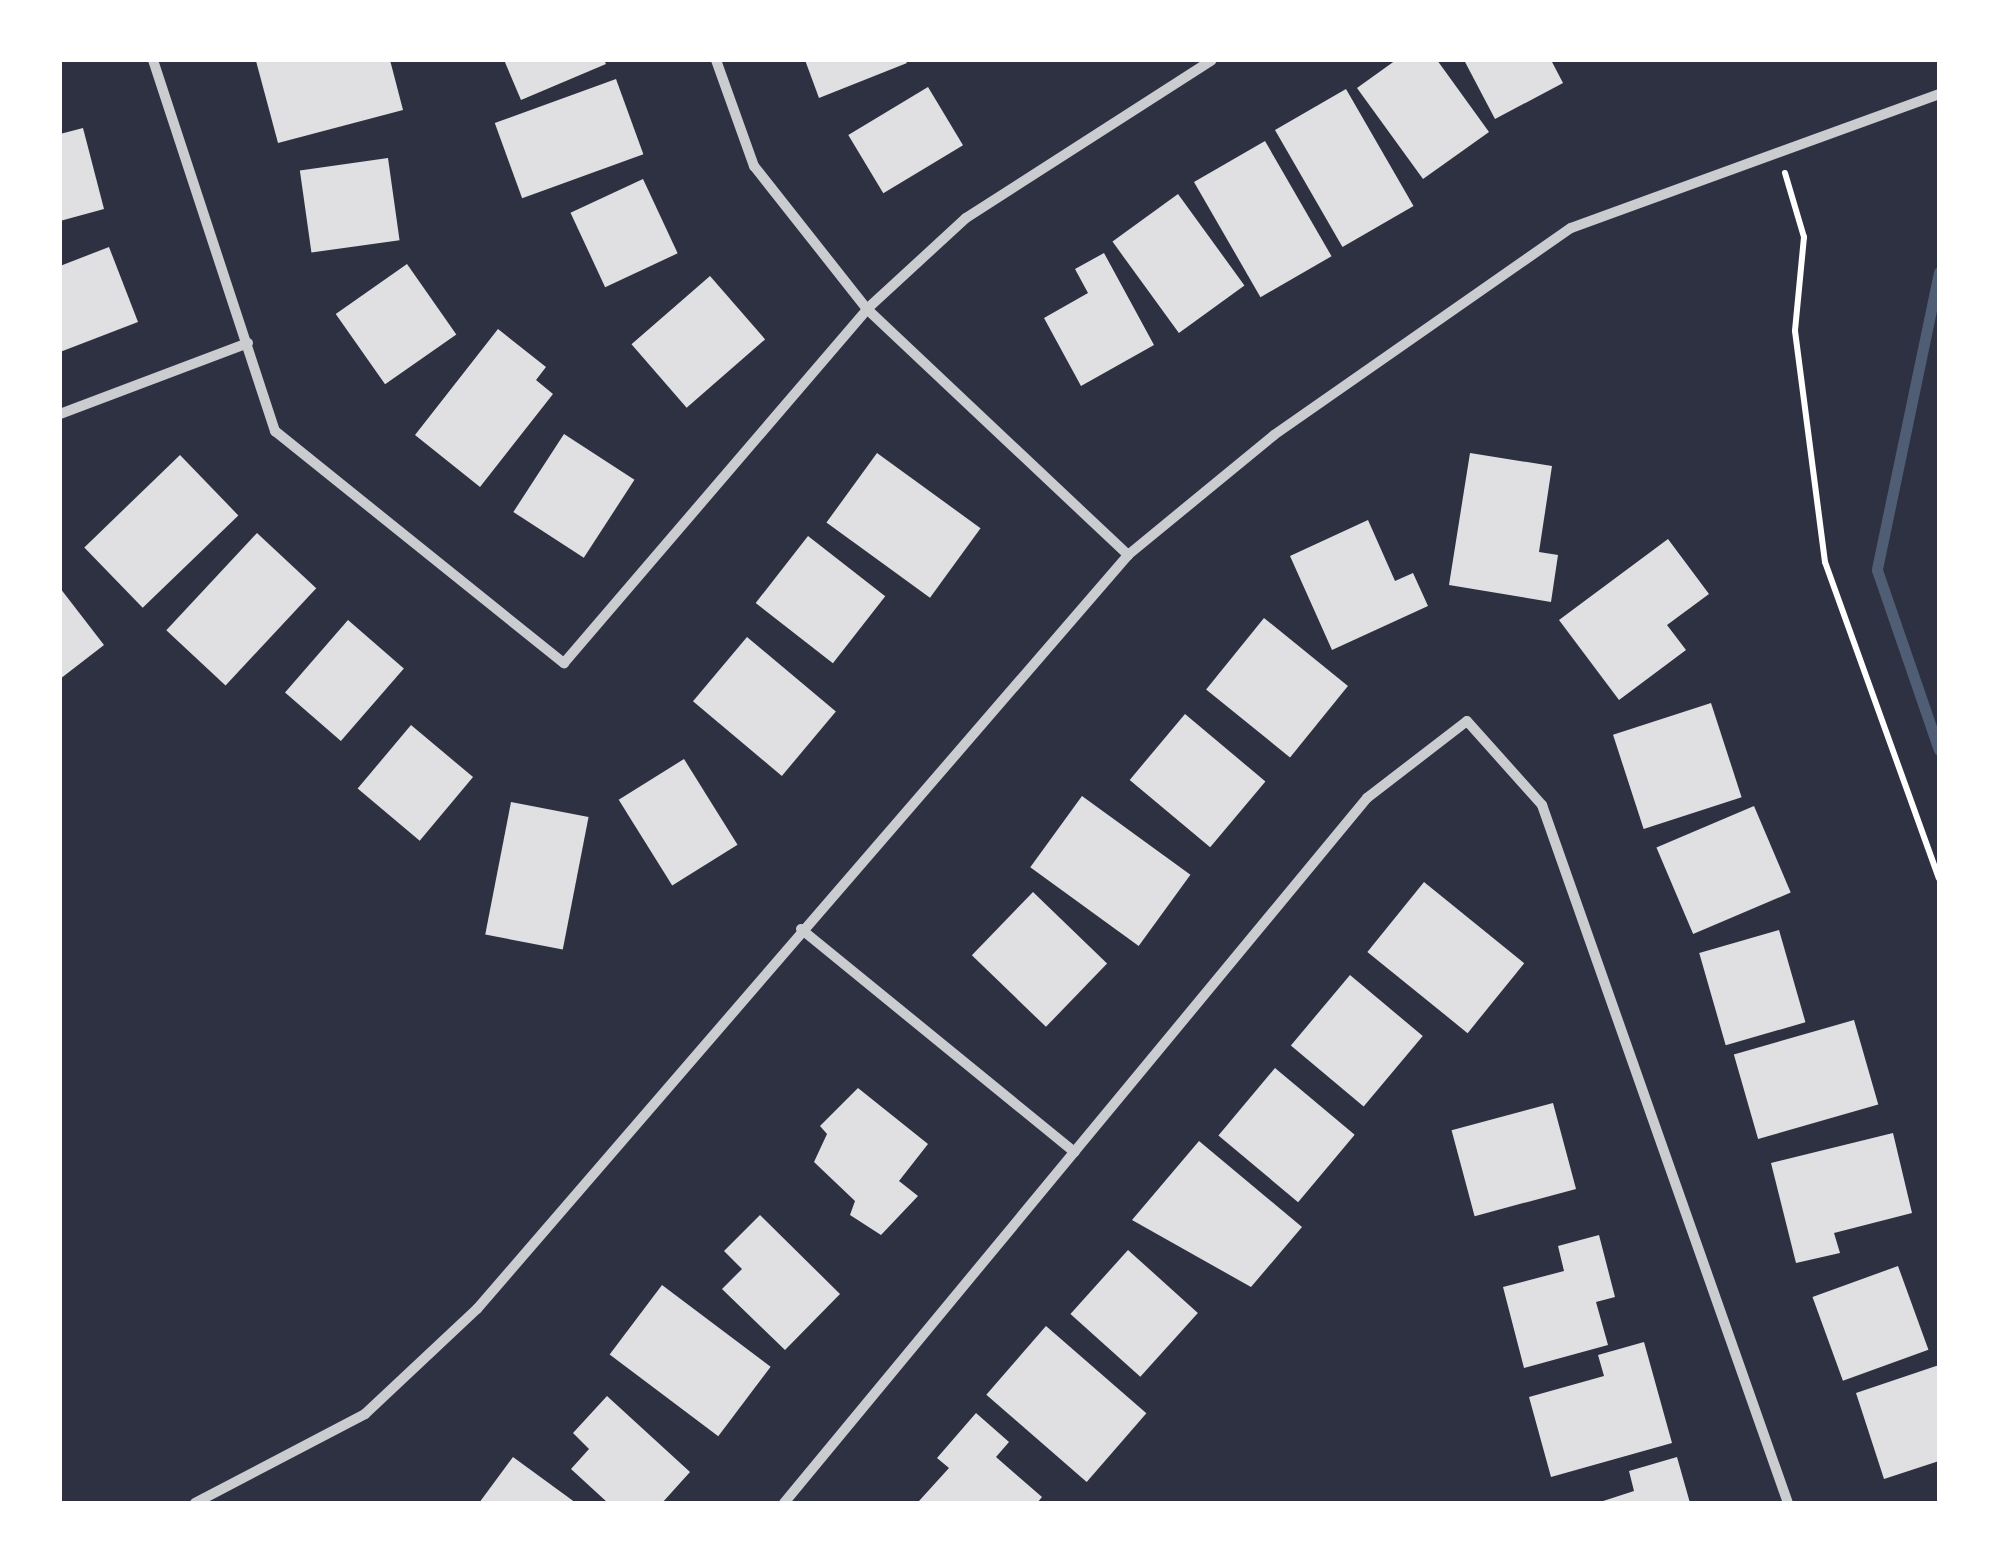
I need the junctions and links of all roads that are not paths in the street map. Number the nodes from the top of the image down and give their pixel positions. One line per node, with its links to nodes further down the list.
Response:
1 (153, 60): 6 (street)
2 (716, 60): 5 (street)
3 (1212, 60): 5 (street)
4 (1939, 94): 8 (street)
5 (867, 310): 6 (street); 8 (street)
6 (248, 343): 7 (street)
7 (60, 414)
8 (1128, 555): 9 (street)
9 (801, 928): 10 (street); 11 (street)
10 (1074, 1152): 12 (street); 13 (street)
11 (196, 1503)
12 (784, 1503)
13 (1788, 1503)

